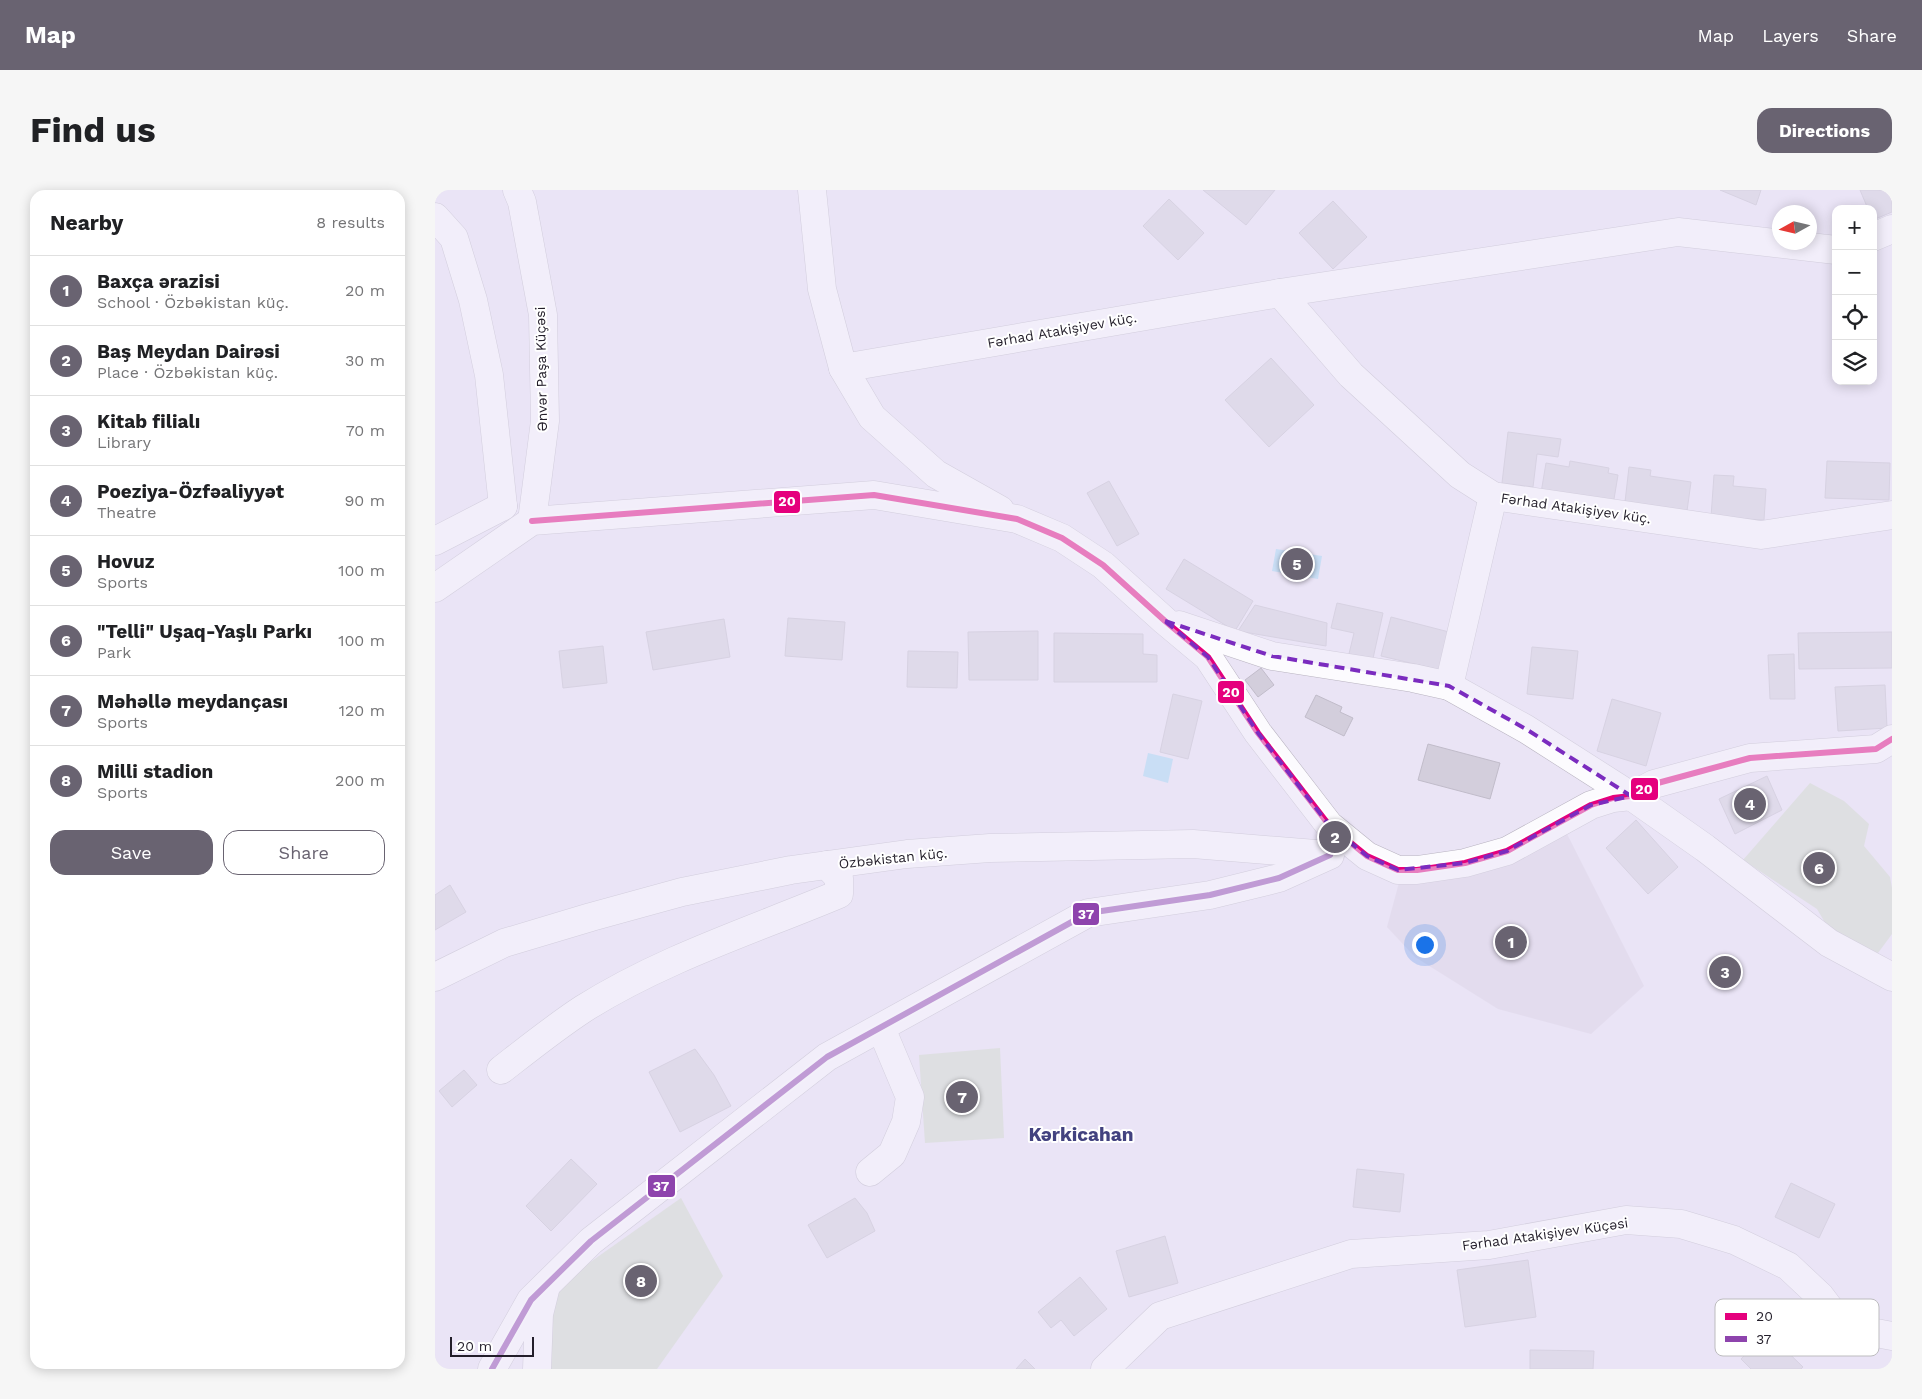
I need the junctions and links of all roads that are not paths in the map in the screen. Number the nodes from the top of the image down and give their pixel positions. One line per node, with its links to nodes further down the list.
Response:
1 (517, 190): 13 (street, Ənvər Paşa Küçəsi)
2 (813, 190): 8 (street)
3 (435, 217): 10 (street)
4 (1892, 229): 5 (street)
5 (1877, 235)
6 (1832, 250): 7 (street, Fərhad Atakişiyev küç.)
7 (1280, 293): 8 (street, Fərhad Atakişiyev küç.); 9 (street, Fərhad Atakişiyev küç.)
8 (843, 368): 12 (street)
9 (1493, 496): 11 (street, Fərhad Atakişiyev küç.); 17 (street)
10 (503, 506): 13 (street); 14 (street)
11 (1892, 515)
12 (1017, 520): 13 (street); 16 (street)
13 (532, 521): 15 (street)
14 (435, 541)
15 (435, 588)
16 (1165, 621): 17 (street); 21 (street)
17 (1449, 686): 19 (street)
18 (1892, 739): 19 (street)
19 (1631, 796): 21 (street); 24 (street)
20 (1330, 855): 21 (street, Özbəkistan küç.); 22 (street, Özbəkistan küç.); 25 (street)
21 (1367, 856)
22 (827, 865): 23 (street, Özbəkistan küç.); 26 (street)
23 (435, 977)
24 (1892, 977)
25 (881, 1028): 27 (street); 28 (street)
26 (501, 1070)
27 (870, 1172)
28 (546, 1286): 32 (street); 33 (street)
29 (1822, 1299): 34 (street, Fərhad Atakişiyev Küçəsi)
30 (1879, 1334): 31 (street, Fərhad Atakişiyev Küçəsi)
31 (1892, 1336)
32 (492, 1369)
33 (537, 1369)
34 (1105, 1369)

